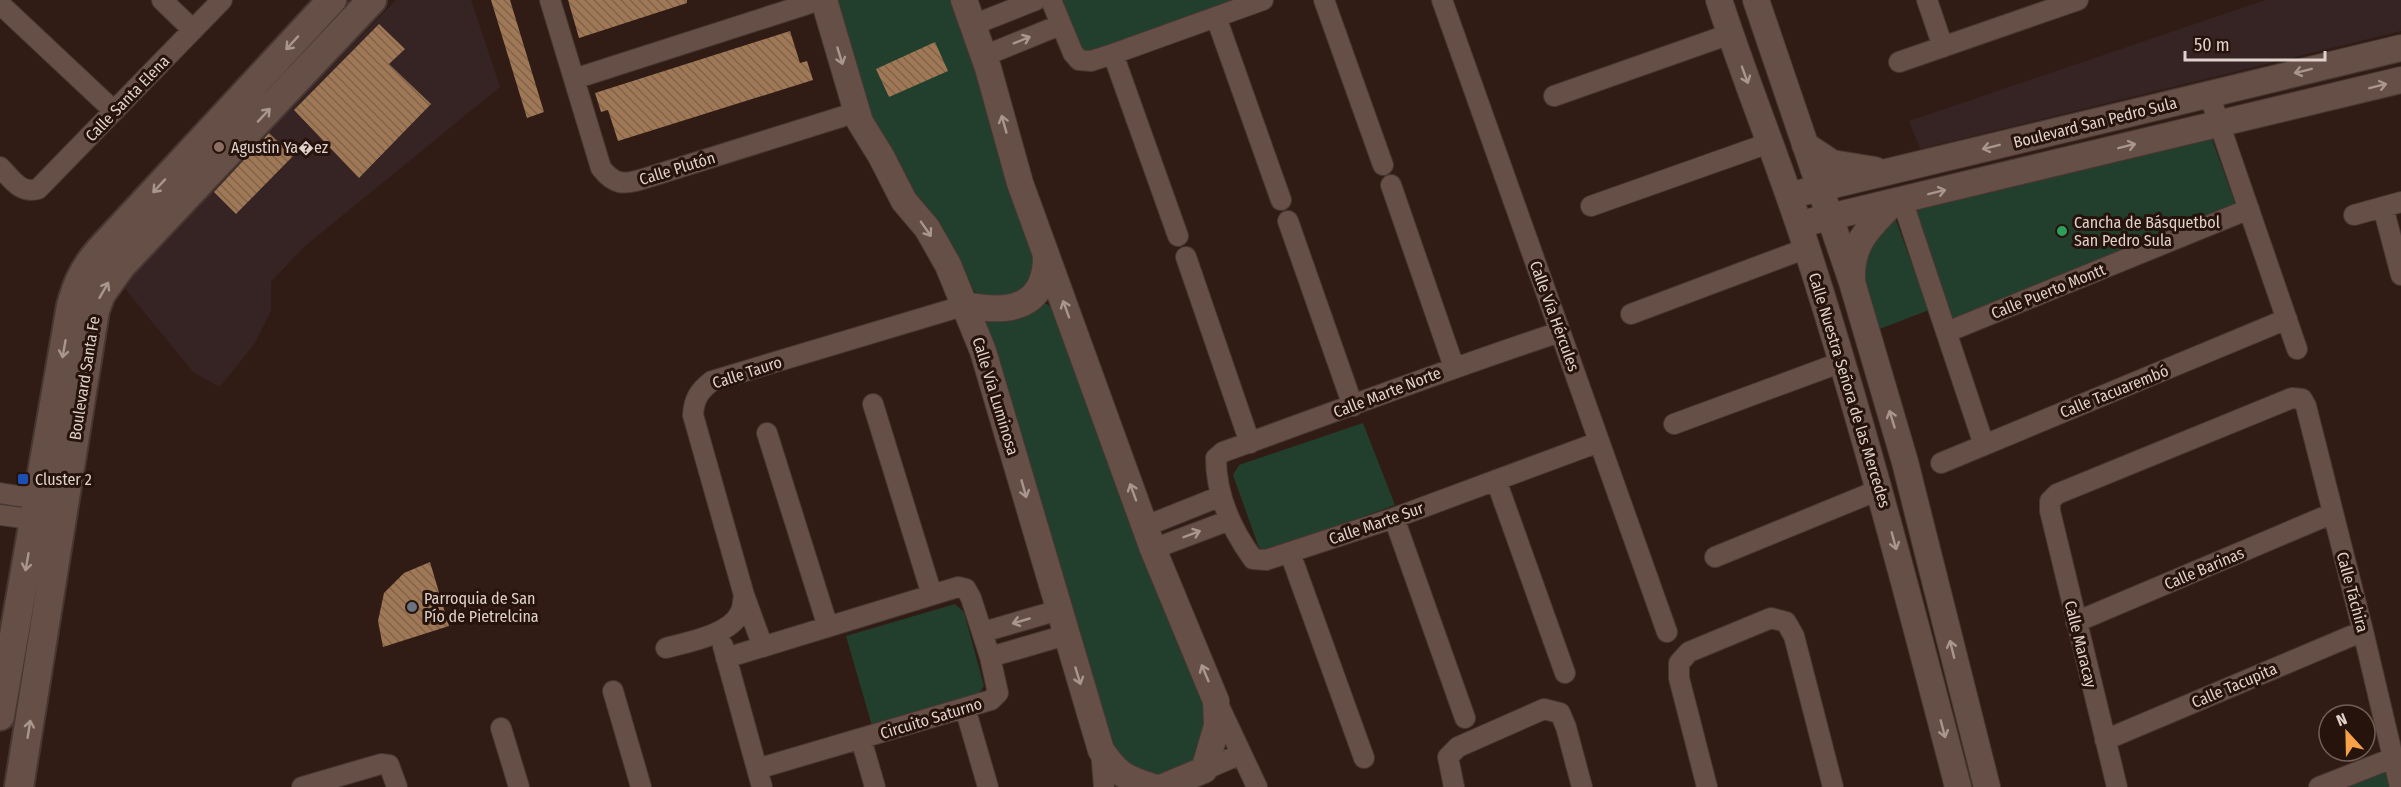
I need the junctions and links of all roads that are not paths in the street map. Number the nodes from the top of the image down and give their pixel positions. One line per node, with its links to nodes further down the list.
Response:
1 (162, 0): 21 (street)
2 (222, 0): 21 (street, Calle Santa Elena)
3 (332, 0): 80 (main road, Boulevard Santa Fe, one-way to 80)
4 (372, 0): 80 (main road, Boulevard Santa Fe, one-way to 4)
5 (550, 0): 28 (street, Calle Plutón)
6 (822, 0): 28 (street); 33 (street, Calle Vía Luminosa, one-way to 33)
7 (964, 0): 19 (street)
8 (1036, 0): 19 (street)
9 (1051, 0): 20 (street)
10 (1263, 0): 18 (street)
11 (1324, 0): 37 (street)
12 (1442, 0): 60 (street, Calle Vía Hércules)
13 (1719, 0): 22 (street, Calle Nuestra Señora de las Mercedes)
14 (1756, 0): 36 (street, Calle Nuestra Señora de las Mercedes)
15 (1927, 0): 23 (street)
16 (2078, 0): 23 (street)
17 (0, 4): 32 (street)
18 (1216, 17): 25 (street); 43 (street)
19 (973, 25): 26 (street)
20 (1060, 25): 25 (street); 26 (street, one-way to 20)
21 (193, 30): 32 (street, Calle Santa Elena)
22 (1730, 34): 31 (street); 35 (street, Calle Nuestra Señora de las Mercedes, one-way to 35)
23 (1943, 47): 27 (street)
24 (2401, 48): 30 (street, Boulevard San Pedro Sula, one-way to 30)
25 (1113, 54): 51 (street)
26 (984, 56): 53 (street, one-way to 26)
27 (1899, 62)
28 (574, 79): 33 (street, Calle Plutón)
29 (2401, 80): 34 (street, Boulevard San Pedro Sula, one-way to 29)
30 (2209, 94): 34 (street); 39 (street, Boulevard San Pedro Sula, one-way to 39)
31 (1554, 96)
32 (114, 111): 38 (street, Calle Santa Elena)
33 (857, 112): 57 (street, Calle Vía Luminosa, one-way to 57)
34 (2219, 124): 44 (street, Boulevard San Pedro Sula, one-way to 34); 47 (street)
35 (1769, 143): 42 (street, Calle Nuestra Señora de las Mercedes); 46 (street)
36 (1805, 145): 39 (street); 41 (street, Calle Nuestra Señora de las Mercedes)
37 (1383, 165)
38 (0, 167)
39 (1887, 172): 41 (street, Boulevard San Pedro Sula)
40 (1391, 185): 64 (street)
41 (1819, 188): 42 (street, Boulevard San Pedro Sula); 49 (street, Calle Nuestra Señora de las Mercedes)
42 (1789, 196): 52 (street, Calle Nuestra Señora de las Mercedes)
43 (1281, 200)
44 (1898, 201): 49 (street, Boulevard San Pedro Sula); 56 (street); 61 (street)
45 (2392, 205): 48 (street); 55 (street)
46 (1591, 206)
47 (2249, 209): 59 (street); 61 (street, Calle Puerto Montt)
48 (2354, 215)
49 (1829, 216): 52 (street, Boulevard San Pedro Sula); 56 (street, Calle Nuestra Señora de las Mercedes)
50 (1288, 221): 67 (street)
51 (1178, 236)
52 (1803, 237): 58 (street); 63 (street, Calle Nuestra Señora de las Mercedes)
53 (1046, 253): 57 (street); 85 (street, one-way to 53)
54 (1186, 257): 70 (street)
55 (2401, 274)
56 (1852, 282): 74 (street, Calle Nuestra Señora de las Mercedes, one-way to 56)
57 (966, 305): 88 (street, Calle Tauro); 90 (street, Calle Vía Luminosa, one-way to 90)
58 (1631, 314)
59 (2287, 319): 62 (street); 72 (street, Calle Tacuarembó)
60 (1560, 332): 64 (street, Calle Marte Norte); 71 (street, Calle Vía Hércules)
61 (1947, 333): 72 (street)
62 (2297, 349)
63 (1842, 362): 68 (street); 77 (street, Calle Nuestra Señora de las Mercedes)
64 (1454, 366): 67 (street, Calle Marte Norte)
65 (2302, 399): 81 (street, Calle Táchira); 91 (street, Calle Maracay)
66 (873, 404): 89 (street)
67 (1353, 406): 70 (street, Calle Marte Norte)
68 (1674, 424)
69 (766, 433): 92 (street)
70 (1250, 442): 73 (street, Calle Marte Norte)
71 (1599, 442): 76 (street, Calle Marte Sur); 96 (street, Calle Vía Hércules)
72 (1984, 445): 75 (street, Calle Tacuarembó)
73 (1216, 458): 79 (street, Calle Marte Sur)
74 (1905, 462): 77 (street); 133 (street, Calle Nuestra Señora de las Mercedes, one-way to 74)
75 (1941, 463)
76 (1496, 480): 83 (street, Calle Marte Sur); 102 (street)
77 (1878, 481): 87 (street); 132 (street, Calle Nuestra Señora de las Mercedes, one-way to 132)
78 (0, 493): 80 (street)
79 (1221, 496): 84 (street, Calle Marte Sur); 85 (street)
80 (50, 511): 82 (street); 106 (main road, Boulevard Santa Fe, one-way to 106); 117 (main road, Boulevard Santa Fe, one-way to 80)
81 (2332, 513): 91 (street, Calle Barinas); 93 (street, Calle Táchira)
82 (0, 515)
83 (1394, 518): 86 (street, Calle Marte Sur); 107 (street)
84 (1230, 520): 85 (street, one-way to 84); 86 (street, Calle Marte Sur)
85 (1150, 537): 104 (street, one-way to 85)
86 (1290, 553): 113 (street)
87 (1715, 556)
88 (744, 594): 94 (street); 98 (street, Calle Tauro)
89 (932, 595): 92 (street, Circuito Saturno); 95 (street, Circuito Saturno)
90 (1059, 610): 95 (street, one-way to 95); 97 (street, Calle Vía Luminosa)
91 (2076, 622): 110 (street, Calle Maracay)
92 (828, 627): 98 (street, Circuito Saturno)
93 (2363, 631): 110 (street, Calle Tacupita); 114 (street, Calle Táchira)
94 (719, 632): 99 (street); 101 (street)
95 (983, 632): 100 (street, Circuito Saturno)
96 (1667, 632)
97 (1066, 635): 100 (street); 111 (street, Calle Vía Luminosa, one-way to 111)
98 (763, 647): 101 (street, Circuito Saturno)
99 (666, 648)
100 (990, 657): 105 (street, Circuito Saturno)
101 (726, 658): 116 (street)
102 (1565, 673)
103 (613, 691): 121 (street)
104 (1216, 702): 112 (street); 115 (street)
105 (965, 708): 109 (street, Circuito Saturno); 123 (street)
106 (0, 716)
107 (1465, 718)
108 (501, 728): 120 (street)
109 (861, 739): 116 (street, Circuito Saturno); 122 (street)
110 (2105, 740): 134 (street, Calle Maracay)
111 (1101, 750): 124 (street); 125 (street, Calle Vía Luminosa)
112 (1241, 754): 115 (street); 127 (street)
113 (1364, 758)
114 (2392, 758): 135 (street); 136 (street, Calle Táchira)
115 (1204, 770): 126 (street)
116 (760, 778)
117 (19, 787)
118 (302, 787): 119 (street)
119 (397, 787)
120 (519, 787)
121 (641, 787)
122 (875, 787)
123 (988, 787)
124 (1104, 787)
125 (1152, 787)
126 (1163, 787)
127 (1257, 787)
128 (1454, 787): 129 (street)
129 (1581, 787)
130 (1707, 787): 131 (street)
131 (1833, 787)
132 (1958, 787)
133 (1987, 787)
134 (2117, 787)
135 (2319, 787)
136 (2400, 787)

